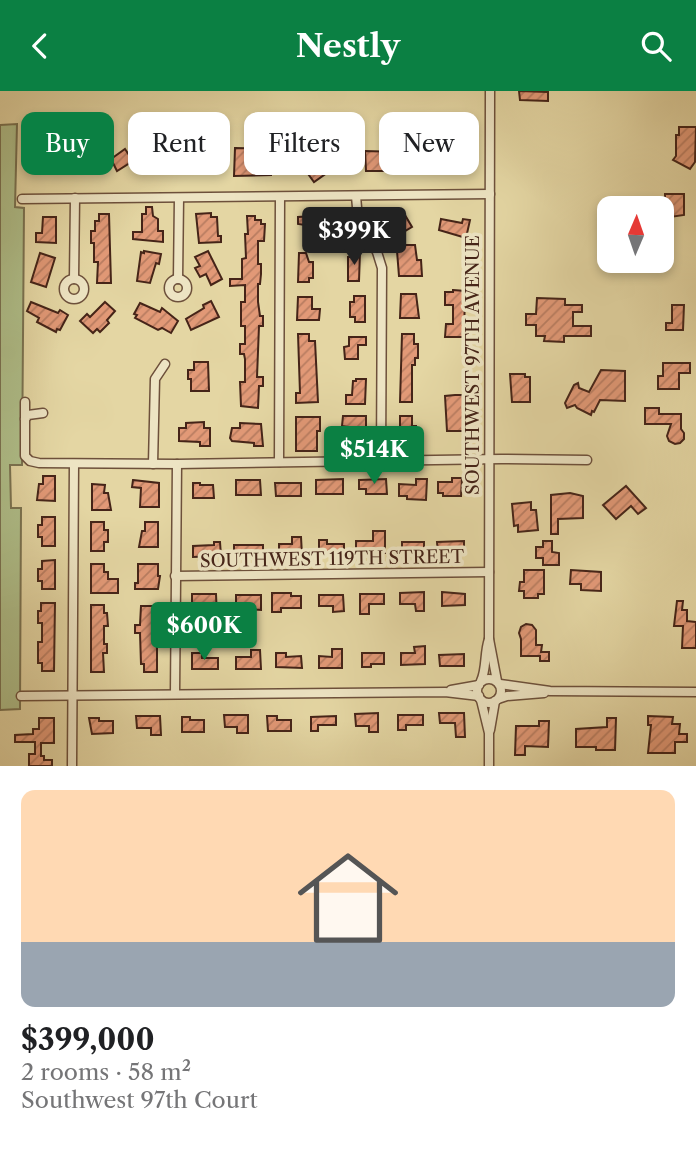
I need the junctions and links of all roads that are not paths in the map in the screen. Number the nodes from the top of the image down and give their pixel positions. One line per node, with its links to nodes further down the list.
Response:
1 (490, 91): 2 (street, SOUTHWEST 97TH AVENUE)
2 (490, 194): 3 (street); 14 (street, SOUTHWEST 97TH AVENUE)
3 (356, 196): 4 (street); 16 (street)
4 (280, 197): 6 (street); 17 (street)
5 (75, 198): 6 (street); 7 (street); 8 (street)
6 (178, 198): 9 (street)
7 (22, 199)
8 (74, 279)
9 (178, 279)
10 (164, 364): 19 (street)
11 (25, 402): 13 (street)
12 (43, 413): 13 (street)
13 (25, 419): 18 (street)
14 (488, 460): 15 (street); 16 (street); 21 (street, SOUTHWEST 97TH AVENUE)
15 (587, 460)
16 (381, 461): 17 (street)
17 (279, 462): 20 (street)
18 (74, 464): 19 (street); 30 (street)
19 (153, 464): 20 (street)
20 (177, 464): 22 (street)
21 (489, 572): 22 (street, SOUTHWEST 119TH STREET); 23 (street, SOUTHWEST 97TH AVENUE)
22 (175, 576): 29 (street)
23 (489, 639): 24 (street, SOUTHWEST 97TH AVENUE); 25 (street, SOUTHWEST 97TH AVENUE)
24 (480, 683): 25 (street); 27 (street); 32 (street)
25 (498, 683): 26 (street); 33 (street)
26 (550, 691): 28 (street); 33 (street)
27 (445, 692): 29 (street); 32 (street)
28 (696, 692)
29 (175, 694): 30 (street)
30 (72, 695): 31 (street); 35 (street)
31 (22, 696)
32 (480, 698): 33 (street); 34 (street)
33 (497, 700): 34 (street)
34 (489, 733): 36 (street)
35 (72, 766)
36 (489, 766)

